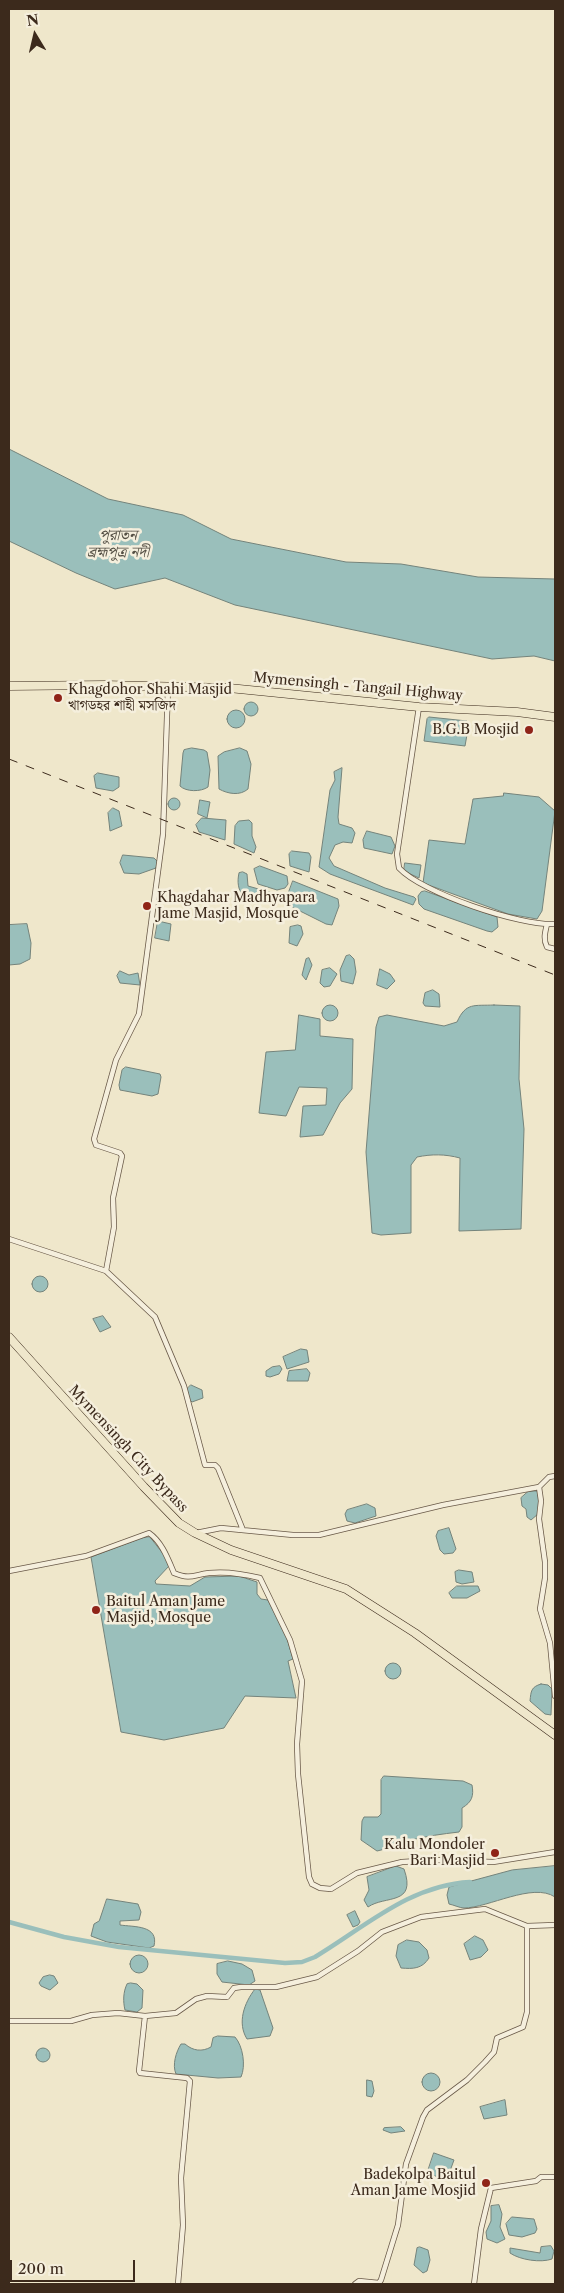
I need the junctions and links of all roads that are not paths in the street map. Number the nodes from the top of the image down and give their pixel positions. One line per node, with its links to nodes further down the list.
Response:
1 (9, 686): 2 (highway, Mymensingh - Tangail Highway)
2 (168, 686): 3 (highway, Mymensingh - Tangail Highway); 9 (street)
3 (419, 707): 4 (highway, Mymensingh - Tangail Highway); 5 (street)
4 (555, 717)
5 (547, 924): 6 (street); 7 (street)
6 (555, 924)
7 (555, 949)
8 (9, 1239): 9 (street)
9 (106, 1271): 13 (street)
10 (9, 1337): 14 (highway, Mymensingh City Bypass)
11 (555, 1476): 12 (street)
12 (539, 1487): 13 (street); 16 (street)
13 (243, 1530): 14 (street)
14 (195, 1534): 17 (highway, Mymensingh City Bypass)
15 (9, 1571): 18 (street)
16 (555, 1696)
17 (555, 1735)
18 (555, 1852)
19 (555, 1925): 20 (street)
20 (527, 1926): 21 (street); 25 (street)
21 (146, 2016): 22 (street); 24 (street)
22 (9, 2021)
23 (555, 2177): 26 (street)
24 (178, 2284)
25 (355, 2284)
26 (474, 2284)

